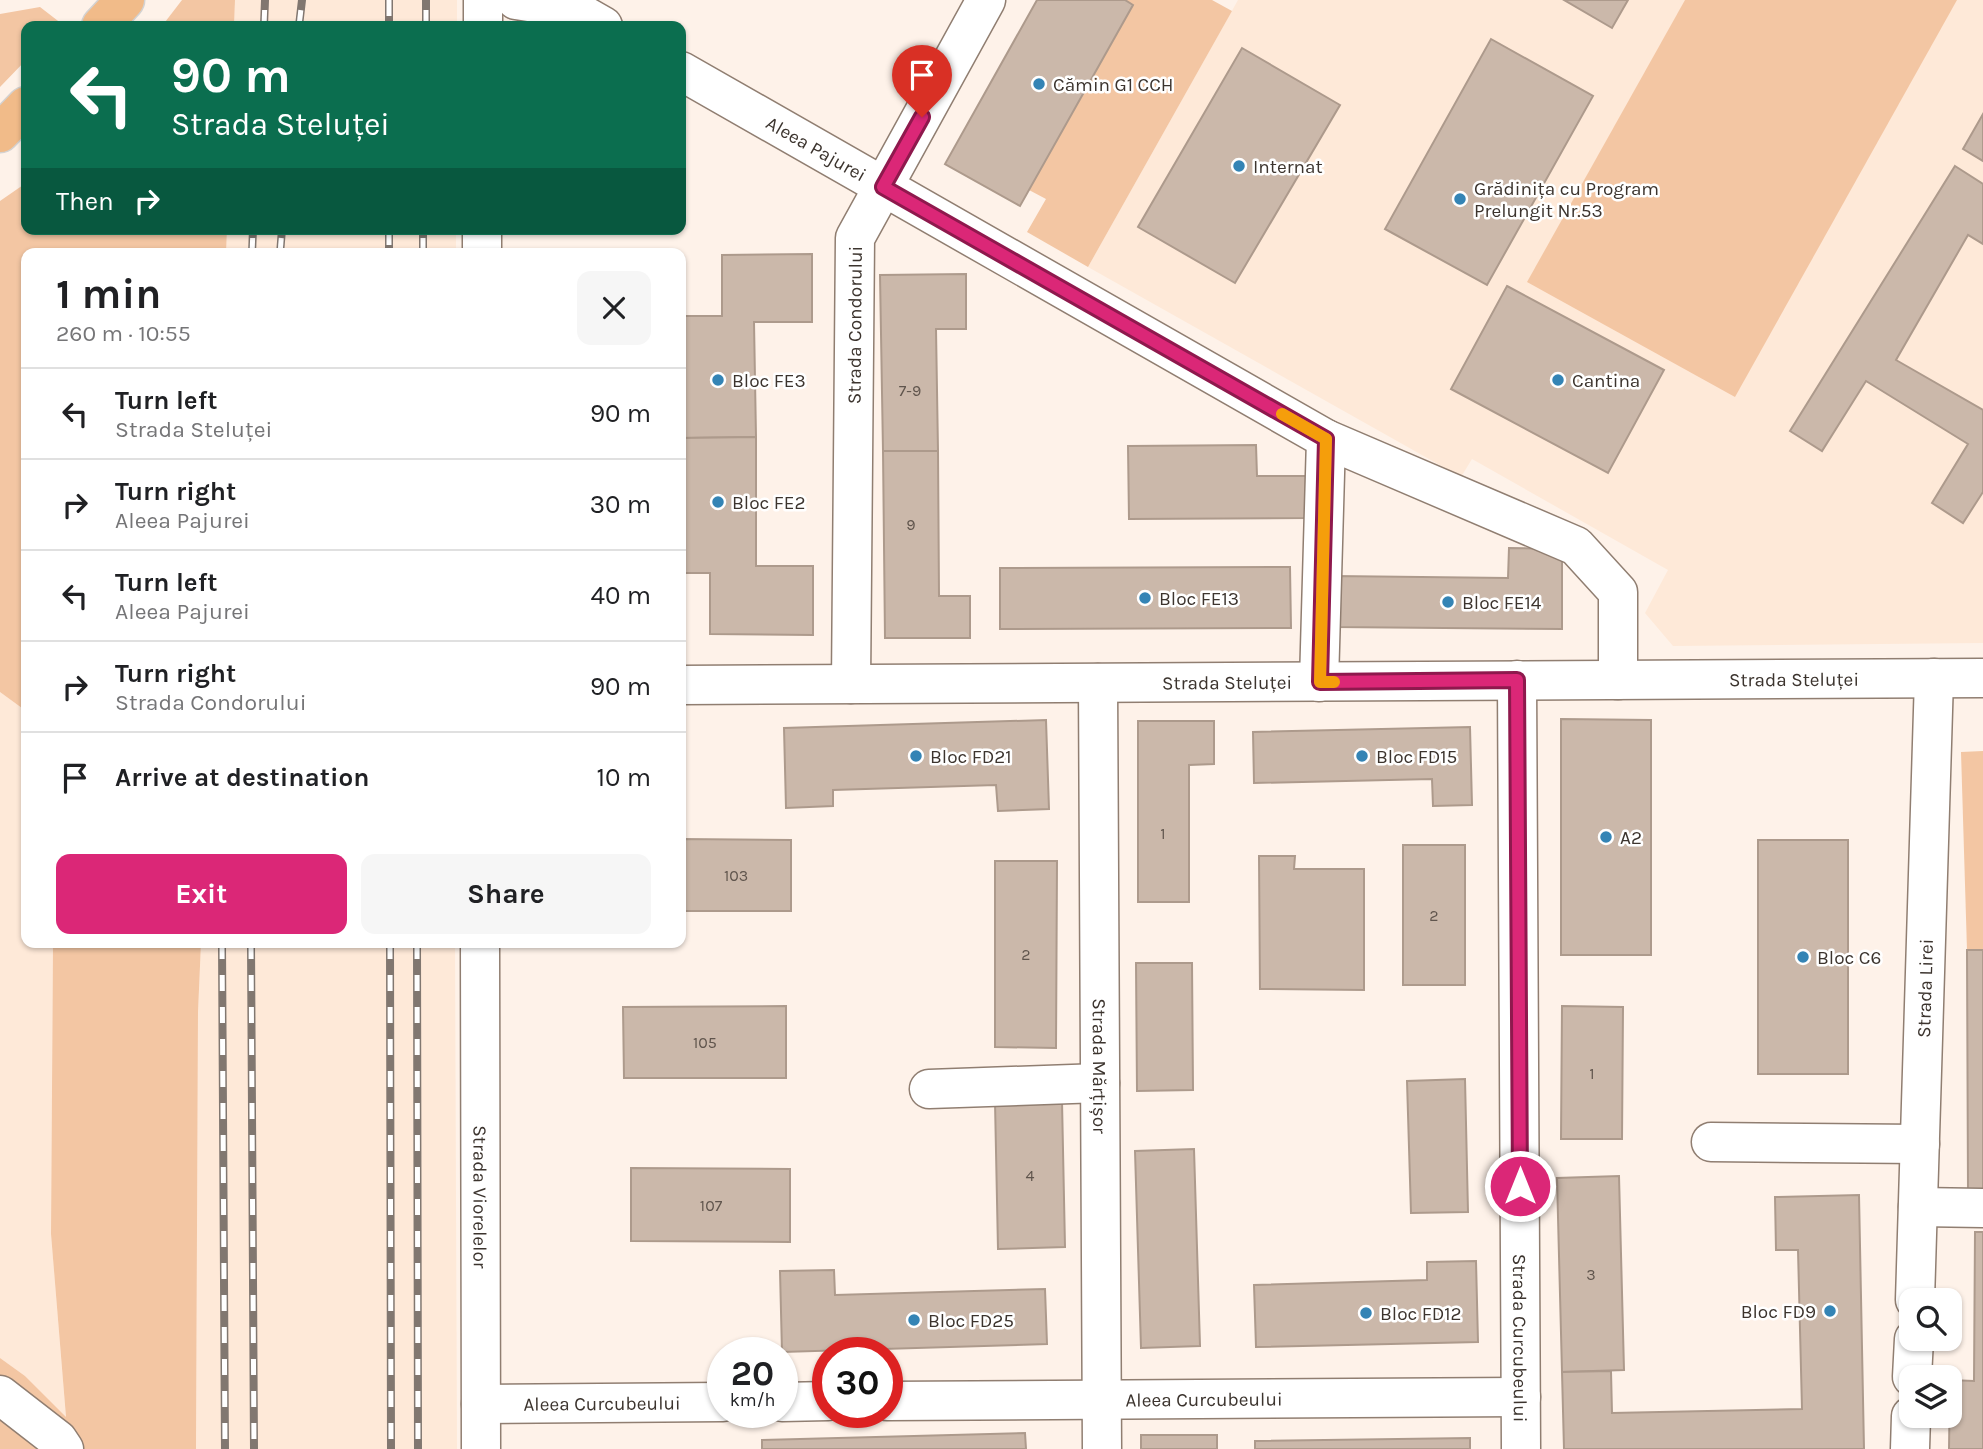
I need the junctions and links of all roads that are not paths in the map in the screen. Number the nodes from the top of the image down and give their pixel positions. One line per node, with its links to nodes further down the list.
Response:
1 (107, 0): 7 (main road)
2 (125, 0): 8 (main road)
3 (483, 0): 9 (street)
4 (516, 0): 6 (street)
5 (986, 0): 13 (street, Strada Condorului)
6 (584, 12)
7 (97, 21)
8 (106, 21)
9 (483, 21)
10 (686, 74): 13 (street, Aleea Pajurei)
11 (21, 111): 12 (main road)
12 (0, 133)
13 (883, 187): 14 (street, Aleea Pajurei); 21 (street, Strada Condorului)
14 (1326, 439): 18 (street, Aleea Pajurei); 19 (street)
15 (1934, 678): 16 (street, Strada Steluței); 18 (street, Strada Steluței); 27 (street, Strada Lirei)
16 (1983, 678)
17 (1517, 680): 18 (street, Strada Steluței); 19 (street, Strada Steluței); 32 (street, Strada Curcubeului)
18 (1618, 680)
19 (1320, 682): 20 (street, Strada Steluței)
20 (1098, 683): 21 (street, Strada Steluței); 24 (street, Strada Mărțișor)
21 (851, 684): 22 (street, Strada Steluței)
22 (686, 685)
23 (480, 948): 36 (street, Strada Viorelelor)
24 (1100, 1083): 25 (street); 33 (street, Strada Mărțișor)
25 (929, 1089)
26 (1711, 1142): 27 (street)
27 (1920, 1144): 28 (street, Strada Lirei)
28 (1918, 1207): 29 (street); 30 (street, Strada Lirei)
29 (1983, 1208)
30 (1915, 1288)
31 (0, 1395): 38 (street)
32 (1521, 1397): 33 (street, Aleea Curcubeului); 41 (street, Strada Curcubeului)
33 (1102, 1400): 34 (street, Aleea Curcubeului); 40 (street, Strada Mărțișor)
34 (903, 1401)
35 (707, 1402): 36 (street, Aleea Curcubeului)
36 (481, 1404): 39 (street, Strada Viorelelor)
37 (1911, 1428): 42 (street)
38 (64, 1449)
39 (481, 1449)
40 (1102, 1449)
41 (1521, 1449)
42 (1910, 1449)

